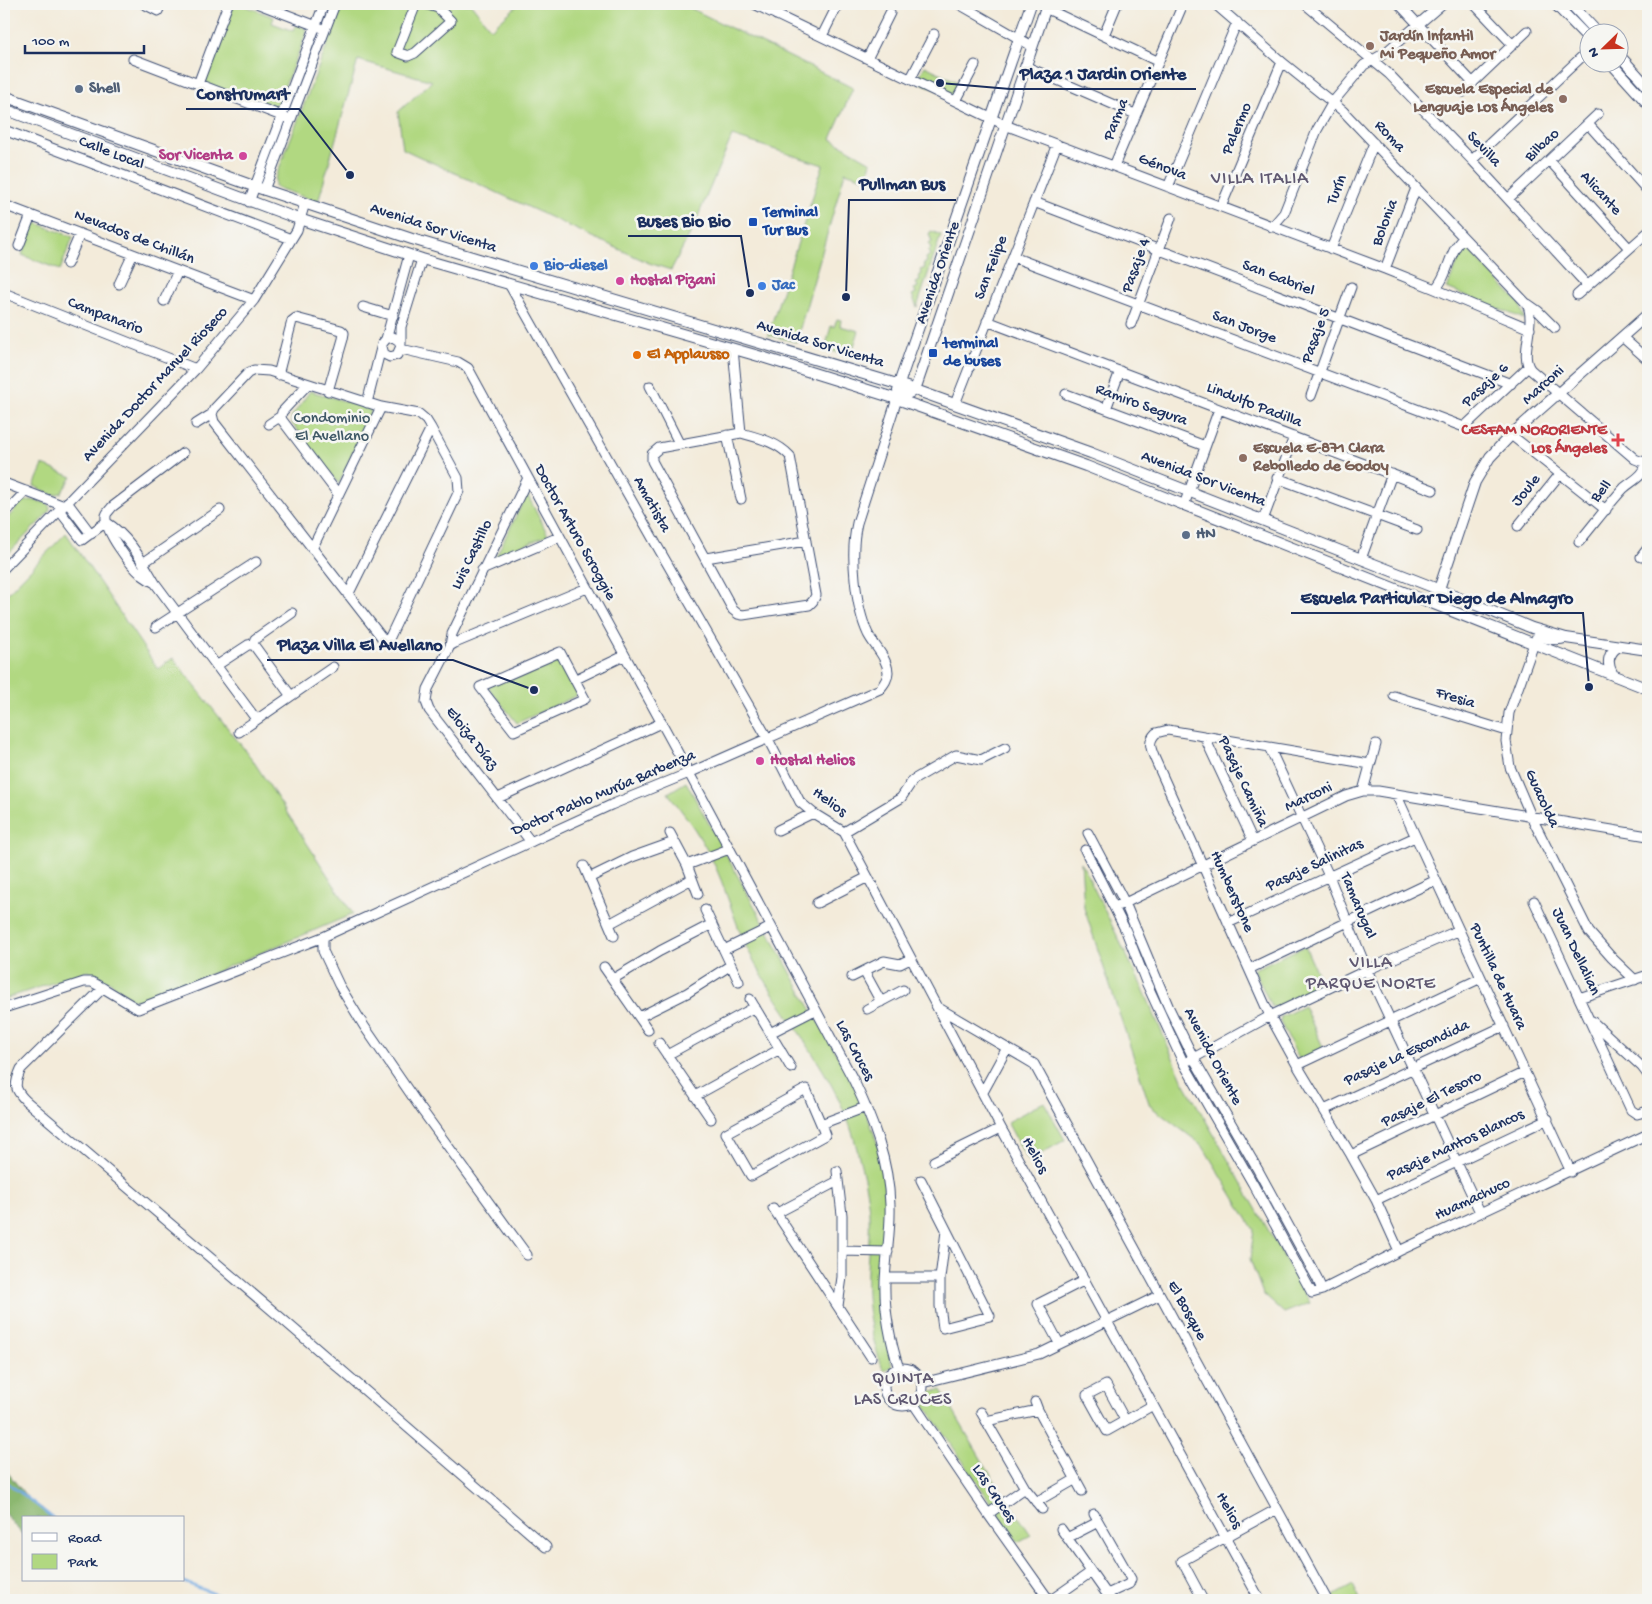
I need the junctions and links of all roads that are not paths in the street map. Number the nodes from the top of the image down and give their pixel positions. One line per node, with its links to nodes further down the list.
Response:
1 (144, 4): 23 (street)
2 (228, 4): 51 (street)
3 (259, 4): 28 (street)
4 (324, 4): 28 (street)
5 (335, 4): 30 (street)
6 (416, 4): 7 (street)
7 (425, 4)
8 (754, 4): 25 (street, Génova)
9 (782, 4): 25 (street)
10 (838, 4): 35 (street)
11 (1031, 4): 36 (main road, Avenida Oriente)
12 (1117, 4): 34 (street)
13 (1183, 4): 43 (street, Parma)
14 (1215, 4): 26 (street, Roma)
15 (1305, 4): 42 (street, Sevilla)
16 (1399, 4): 29 (street)
17 (1442, 4): 29 (street)
18 (1474, 4): 37 (street)
19 (1555, 4): 31 (main road)
20 (1571, 4): 27 (main road)
21 (964, 5): 36 (street)
22 (1046, 6): 34 (street); 38 (main road, Avenida Oriente)
23 (159, 8)
24 (890, 13): 39 (street)
25 (776, 14): 35 (street, Génova)
26 (1237, 22): 44 (street, Roma); 71 (street)
27 (1588, 22)
28 (316, 25): 30 (street); 61 (street)
29 (1418, 25): 42 (street); 50 (street)
30 (326, 29): 61 (street)
31 (1580, 30)
32 (1527, 31): 37 (street)
33 (934, 34): 49 (street)
34 (1104, 35): 43 (street)
35 (822, 36): 39 (street, Génova)
36 (1018, 39): 38 (street); 62 (main road, Avenida Oriente)
37 (1513, 45): 50 (street)
38 (1032, 46): 46 (main road, Avenida Oriente)
39 (868, 57): 49 (street, Génova)
40 (1580, 58): 68 (street)
41 (133, 59): 51 (street)
42 (1372, 60): 56 (street); 68 (street, Sevilla)
43 (1157, 61): 59 (street, Parma)
44 (1282, 62): 56 (street, Roma); 80 (street, Palermo)
45 (975, 65): 55 (street)
46 (1026, 66): 59 (street); 64 (main road, Avenida Oriente)
47 (1630, 67): 52 (main road)
48 (1619, 72): 57 (main road)
49 (911, 78): 55 (street, Génova)
50 (1473, 83): 53 (street)
51 (198, 84): 61 (street)
52 (1648, 87)
53 (1463, 92)
54 (4, 96): 72 (main road, Avenida Sor Vicenta)
55 (956, 101): 62 (street, Génova)
56 (1333, 102): 66 (street, Roma); 84 (street)
57 (1648, 104)
58 (4, 109): 76 (main road, Avenida Sor Vicenta)
59 (1135, 114): 70 (street, Parma)
60 (1598, 114): 63 (street, Bilbao)
61 (286, 118): 72 (street)
62 (991, 118): 64 (street, Génova); 85 (main road, Avenida Oriente)
63 (1588, 124): 69 (street, Bilbao); 74 (street)
64 (1005, 125): 67 (street, Génova); 90 (main road, Avenida Oriente)
65 (4, 130): 89 (street, Calle Local)
66 (1374, 143): 73 (street, Roma); 94 (street, Turín)
67 (1057, 144): 70 (street, Génova); 77 (street, San Felipe)
68 (1472, 160): 75 (street, Sevilla)
69 (1549, 160): 75 (street, Bilbao); 93 (street, Alicante)
70 (1114, 166): 71 (street, Génova)
71 (1168, 187): 80 (street, Génova)
72 (260, 188): 76 (main road); 78 (main road, Avenida Sor Vicenta)
73 (1416, 188): 88 (street, Roma); 101 (street, Bolonia)
74 (1648, 191)
75 (1508, 199): 106 (street, Sevilla)
76 (249, 202): 83 (main road, Avenida Sor Vicenta)
77 (1034, 202): 95 (street, San Gabriel); 98 (street, San Felipe)
78 (305, 204): 83 (street, Avenida Doctor Manuel Rioseco); 91 (main road, Avenida Sor Vicenta)
79 (4, 205): 81 (street, Nevados de Chillán)
80 (1221, 207): 84 (street, Génova)
81 (31, 215): 87 (street, Nevados de Chillán); 92 (street)
82 (1171, 218): 95 (street, Pasaje 4)
83 (301, 220): 89 (street, Avenida Doctor Manuel Rioseco); 97 (main road, Avenida Sor Vicenta)
84 (1272, 227): 94 (street, Génova)
85 (953, 228): 90 (main road); 121 (main road, Avenida Oriente)
86 (1648, 232): 93 (street)
87 (80, 234): 96 (street, Nevados de Chillán); 100 (street)
88 (1464, 238): 108 (street); 115 (street, Roma)
89 (292, 239): 112 (street, Avenida Doctor Manuel Rioseco)
90 (966, 240): 123 (main road, Avenida Oriente)
91 (433, 245): 97 (main road); 105 (main road, Avenida Sor Vicenta)
92 (19, 246)
93 (1629, 248): 106 (street)
94 (1330, 249): 101 (street, Génova)
95 (1159, 250): 114 (street, Pasaje 4); 119 (street, San Gabriel)
96 (133, 254): 102 (street, Nevados de Chillán); 103 (street)
97 (409, 255): 99 (main road, Avenida Sor Vicenta); 118 (street)
98 (1013, 257): 114 (street, San Jorge); 120 (street, San Felipe)
99 (422, 259): 104 (main road, Avenida Sor Vicenta); 129 (street)
100 (67, 264)
101 (1385, 269): 108 (street, Génova)
102 (178, 271): 112 (street, Nevados de Chillán); 113 (street)
103 (119, 284)
104 (509, 284): 110 (main road, Avenida Sor Vicenta); 231 (street, Amatista)
105 (565, 285): 110 (main road); 128 (main road, Avenida Sor Vicenta)
106 (1587, 285): 111 (street)
107 (1351, 287): 119 (street, Pasaje 5)
108 (1435, 289): 125 (street, Génova)
109 (4, 293): 135 (street, Campanario)
110 (541, 293): 130 (main road, Avenida Sor Vicenta)
111 (1577, 295)
112 (254, 300): 135 (street, Avenida Doctor Manuel Rioseco)
113 (164, 301)
114 (1140, 304): 122 (street, Pasaje 4); 138 (street, San Jorge)
115 (1528, 304): 124 (street, Roma); 125 (street)
116 (363, 306): 118 (street)
117 (1648, 314): 126 (main road, Marconi)
118 (393, 316): 127 (street)
119 (1339, 318): 138 (street, Pasaje 5); 142 (street, San Gabriel)
120 (987, 321): 137 (street, Lindulfo Padilla); 151 (street, San Felipe)
121 (920, 323): 123 (main road); 141 (main road, Avenida Oriente)
122 (1131, 324)
123 (936, 327): 145 (main road, Avenida Oriente)
124 (1555, 328)
125 (1530, 329): 134 (street)
126 (1622, 337): 133 (street); 147 (main road, Marconi)
127 (384, 343): 129 (street, Doctor Arturo Scroggie); 132 (street); 136 (street)
128 (761, 343): 131 (main road); 141 (main road, Avenida Sor Vicenta)
129 (401, 346): 132 (street); 172 (street, Doctor Arturo Scroggie)
130 (733, 349): 131 (main road, Avenida Sor Vicenta); 161 (street)
131 (746, 353): 149 (main road, Avenida Sor Vicenta)
132 (390, 357): 136 (street)
133 (1648, 360)
134 (1528, 367): 142 (street, Pasaje 6); 147 (street)
135 (196, 369): 180 (street, Avenida Doctor Manuel Rioseco)
136 (375, 369): 150 (street)
137 (1120, 371): 153 (street); 154 (street, Lindulfo Padilla)
138 (1320, 373): 148 (street, Pasaje 5); 159 (street, San Jorge)
139 (278, 375): 140 (street); 144 (street); 155 (street)
140 (308, 384): 144 (street); 156 (street)
141 (899, 384): 145 (main road, Avenida Sor Vicenta); 149 (main road, Avenida Oriente)
142 (1511, 384): 159 (street, Pasaje 6)
143 (650, 386): 165 (street)
144 (328, 390): 150 (street)
145 (915, 390): 149 (main road); 151 (main road, Avenida Sor Vicenta)
146 (1066, 394): 153 (street, Ramiro Segura)
147 (1558, 394): 163 (main road, Marconi); 168 (street)
148 (1310, 396)
149 (897, 400): 179 (main road, Avenida Sor Vicenta); 220 (street, Avenida Oriente)
150 (367, 403): 152 (street)
151 (955, 404): 176 (main road, Avenida Sor Vicenta)
152 (381, 407): 160 (street); 177 (street)
153 (1106, 409): 166 (street, Ramiro Segura)
154 (1220, 409): 164 (street, Lindulfo Padilla); 166 (street)
155 (212, 414): 157 (street); 193 (street)
156 (281, 416): 158 (street); 177 (street)
157 (196, 424)
158 (269, 424)
159 (1464, 427)
160 (431, 428): 204 (street); 204 (street)
161 (741, 433): 162 (street); 190 (street)
162 (727, 435): 165 (street); 178 (street)
163 (1511, 435): 170 (street); 203 (main road, Marconi)
164 (1294, 437): 169 (street, Lindulfo Padilla); 171 (street)
165 (679, 443): 195 (street)
166 (1205, 446): 176 (street)
167 (184, 454): 186 (street)
168 (1647, 462): 182 (street, Bell)
169 (1392, 474): 174 (street, Lindulfo Padilla); 184 (street)
170 (1560, 474): 182 (street); 187 (street, Joule)
171 (1277, 478): 184 (street); 185 (street)
172 (527, 480): 189 (street, Doctor Arturo Scroggie); 200 (street, Luis Castillo)
173 (4, 482): 175 (street)
174 (1433, 490)
175 (26, 491): 180 (street); 183 (street)
176 (1189, 491): 179 (street); 185 (main road, Avenida Sor Vicenta)
177 (338, 494): 193 (street)
178 (741, 498)
179 (1184, 505): 205 (main road, Avenida Sor Vicenta)
180 (63, 506): 186 (street); 199 (street, Avenida Doctor Manuel Rioseco)
181 (220, 510): 198 (street)
182 (1606, 510): 191 (street, Bell)
183 (4, 514)
184 (1376, 515): 188 (street); 196 (street)
185 (1263, 520): 196 (main road, Avenida Sor Vicenta)
186 (106, 522): 198 (street); 201 (street)
187 (1518, 526)
188 (1417, 530)
189 (559, 537): 200 (street); 202 (street, Doctor Arturo Scroggie)
190 (806, 541): 195 (street); 195 (street)
191 (1579, 542)
192 (1648, 548): 194 (street)
193 (312, 549): 204 (street)
194 (1641, 557)
195 (706, 558)
196 (1361, 559): 203 (main road, Avenida Sor Vicenta)
197 (256, 562): 207 (street)
198 (143, 563): 201 (street)
199 (4, 568)
200 (482, 570): 213 (street, Luis Castillo)
201 (155, 583): 207 (street)
202 (587, 588): 213 (street); 216 (street, Doctor Arturo Scroggie)
203 (1439, 589): 205 (main road, Marconi); 209 (main road, Avenida Sor Vicenta)
204 (348, 595)
205 (1434, 603): 210 (main road, Avenida Sor Vicenta)
206 (292, 613): 211 (street)
207 (177, 614): 208 (street); 217 (street)
208 (156, 627)
209 (1566, 638): 210 (street); 212 (main road, Avenida Sor Vicenta)
210 (1534, 643): 218 (main road, Avenida Sor Vicenta); 228 (street, Guacolda)
211 (253, 644): 217 (street); 224 (street)
212 (1602, 644): 214 (main road, Avenida Sor Vicenta); 218 (main road)
213 (450, 646): 239 (street, Eloiza Díaz)
214 (1619, 646): 215 (main road, Avenida Sor Vicenta); 221 (main road)
215 (1648, 650)
216 (624, 656): 222 (street); 227 (street, Doctor Arturo Scroggie)
217 (216, 666): 226 (street)
218 (1594, 666): 221 (main road, Avenida Sor Vicenta)
219 (333, 667): 224 (street)
220 (888, 672): 231 (street, Doctor Pablo Murúa Barbenza)
221 (1612, 673): 223 (main road, Avenida Sor Vicenta)
222 (576, 679): 222 (street)
223 (1648, 688)
224 (291, 696): 226 (street)
225 (1394, 696): 228 (street, Fresia)
226 (256, 719): 229 (street)
227 (661, 723): 236 (street, Doctor Arturo Scroggie); 239 (street)
228 (1507, 730): 241 (street, Guacolda)
229 (239, 732)
230 (1204, 736): 233 (street, Humberstone); 249 (street, Pasaje Camiña); 255 (street, Humberstone)
231 (768, 739): 236 (street, Doctor Pablo Murúa Barbenza); 240 (street, Helios)
232 (1376, 744): 235 (street)
233 (1269, 747): 235 (street, Humberstone); 242 (street, Tamarugal)
234 (1005, 748): 244 (street)
235 (1370, 764): 237 (street)
236 (689, 773): 250 (street, Doctor Pablo Murúa Barbenza); 252 (street, Las Cruces)
237 (1363, 791): 238 (street, Marconi); 242 (street, Marconi)
238 (1396, 794): 241 (street, Marconi); 248 (street, Puntilla de Huara)
239 (498, 798): 250 (street, Eloiza Díaz)
240 (813, 813): 243 (street); 244 (street, Helios)
241 (1531, 816): 247 (street, Marconi); 287 (street, Guacolda)
242 (1302, 818): 249 (street, Marconi); 257 (street, Tamarugal)
243 (778, 830)
244 (844, 832): 258 (street, Helios)
245 (1088, 832): 265 (street, Avenida Oriente)
246 (670, 833): 251 (street)
247 (1648, 836)
248 (1415, 837): 257 (street, Pasaje Salinitas); 261 (street, Puntilla de Huara)
249 (1253, 841): 255 (street, Marconi)
250 (531, 842): 275 (street, Doctor Pablo Murúa Barbenza)
251 (674, 842): 254 (street); 259 (street)
252 (729, 849): 254 (street); 272 (street, Las Cruces)
253 (1085, 850): 266 (street, Avenida Oriente)
254 (686, 865): 260 (street)
255 (1202, 865): 265 (street, Marconi); 269 (street, Humberstone)
256 (584, 866): 259 (street)
257 (1329, 876): 268 (street, Tamarugal); 269 (street, Pasaje Salinitas)
258 (868, 877): 264 (street); 277 (street, Helios)
259 (589, 878): 270 (street)
260 (692, 879): 262 (street); 270 (street)
261 (1436, 880): 268 (street); 273 (street, Puntilla de Huara)
262 (698, 894)
263 (1534, 900): 291 (street, Juan Dellalian)
264 (817, 903)
265 (1125, 903): 266 (street, Marconi); 308 (street, Avenida Oriente)
266 (1114, 907): 309 (street, Avenida Oriente)
267 (705, 910): 271 (street)
268 (1349, 922): 280 (street); 281 (street, Tamarugal)
269 (1228, 923): 280 (street, Humberstone)
270 (609, 924): 274 (street)
271 (712, 924): 276 (street); 286 (street)
272 (771, 928): 276 (street); 296 (street, Las Cruces)
273 (1459, 930): 281 (street); 285 (street, Puntilla de Huara)
274 (614, 936)
275 (323, 937): 289 (street, Doctor Pablo Murúa Barbenza); 337 (street)
276 (724, 950): 278 (street)
277 (910, 959): 282 (street); 293 (street, Helios)
278 (731, 965): 288 (street); 298 (street)
279 (604, 967): 286 (street)
280 (1249, 969): 297 (street, Humberstone)
281 (1367, 970): 297 (street); 300 (street, Tamarugal)
282 (864, 972): 284 (street); 292 (street)
283 (1648, 975): 287 (street)
284 (852, 977)
285 (1481, 978): 300 (street); 301 (street, Puntilla de Huara)
286 (612, 979): 298 (street)
287 (1635, 980): 291 (street)
288 (740, 982)
289 (103, 988): 294 (street); 363 (street)
290 (903, 990): 292 (street)
291 (1579, 998): 299 (street, Juan Dellalian)
292 (881, 1002): 295 (street)
293 (936, 1007): 305 (street, El Bosque); 315 (street, Helios)
294 (4, 1008)
295 (867, 1009)
296 (816, 1010): 303 (street); 317 (street, Las Cruces)
297 (1270, 1016): 308 (street); 310 (street, Humberstone)
298 (639, 1017): 302 (street)
299 (1588, 1017): 314 (street, Juan Dellalian); 319 (street, Juan Dellalian)
300 (1390, 1020): 310 (street); 311 (street, Tamarugal)
301 (1504, 1026): 311 (street, Pasaje La Escondida); 313 (street, Puntilla de Huara)
302 (648, 1030)
303 (770, 1033): 306 (street); 307 (street)
304 (659, 1043): 307 (street)
305 (1007, 1048): 315 (street); 343 (street, El Bosque)
306 (780, 1049): 312 (street); 316 (street)
307 (667, 1055): 316 (street)
308 (1194, 1058): 309 (street); 341 (street, Avenida Oriente)
309 (1183, 1062): 342 (street, Avenida Oriente)
310 (1297, 1065): 318 (street, Humberstone)
311 (1413, 1067): 318 (street, Pasaje La Escondida); 320 (street, Tamarugal)
312 (791, 1068)
313 (1525, 1072): 320 (street, Pasaje El Tesoro); 322 (street, Puntilla de Huara)
314 (1648, 1075)
315 (983, 1092): 324 (street, Helios)
316 (695, 1096): 321 (street)
317 (866, 1107): 323 (street); 336 (street, Las Cruces)
318 (1324, 1110): 326 (street, Humberstone)
319 (1648, 1111)
320 (1435, 1116): 326 (street, Pasaje El Tesoro); 328 (street, Tamarugal)
321 (711, 1120)
322 (1548, 1120): 328 (street, Pasaje Mantos Blancos); 329 (street, Puntilla de Huara)
323 (821, 1124): 323 (street)
324 (1001, 1128): 327 (street); 340 (street, Helios)
325 (1648, 1134): 329 (street, Huamachuco)
326 (1351, 1155): 331 (street, Humberstone)
327 (934, 1161)
328 (1457, 1162): 331 (street, Pasaje Mantos Blancos); 332 (street, Tamarugal)
329 (1571, 1172): 332 (street, Huamachuco)
330 (921, 1180): 333 (street)
331 (1376, 1200): 335 (street, Humberstone)
332 (1480, 1212): 335 (street, Huamachuco)
333 (946, 1229): 339 (street); 339 (street)
334 (842, 1251): 336 (street); 344 (street); 344 (street)
335 (1399, 1251): 341 (street, Huamachuco)
336 (888, 1252): 338 (street, Las Cruces)
337 (527, 1255)
338 (886, 1278): 339 (street); 348 (street, Las Cruces)
339 (940, 1278)
340 (1085, 1280): 345 (street, Helios); 346 (street)
341 (1322, 1290): 342 (street, Huamachuco)
342 (1312, 1293)
343 (1160, 1294): 345 (street); 358 (street, El Bosque)
344 (838, 1306): 347 (street)
345 (1107, 1320): 346 (street); 351 (street, Helios)
346 (1059, 1343): 349 (street)
347 (872, 1357)
348 (899, 1369): 349 (street); 350 (street)
349 (922, 1383): 350 (street)
350 (914, 1403): 359 (street, Las Cruces)
351 (1154, 1405): 353 (street); 361 (street, Helios)
352 (981, 1412): 354 (street)
353 (1125, 1420): 353 (street)
354 (986, 1422): 355 (street); 356 (street)
355 (1076, 1479): 356 (street); 357 (street)
356 (1025, 1488): 359 (street)
357 (1082, 1491)
358 (1277, 1509): 361 (street); 369 (street, El Bosque)
359 (988, 1514): 366 (street, Las Cruces)
360 (1061, 1529): 362 (street)
361 (1225, 1536): 367 (street); 368 (street, Helios)
362 (1066, 1538): 364 (street); 365 (street)
363 (546, 1547)
364 (1091, 1572): 365 (street); 366 (street)
365 (1109, 1597)
366 (1050, 1600)
367 (1203, 1600)
368 (1260, 1600)
369 (1327, 1600)

